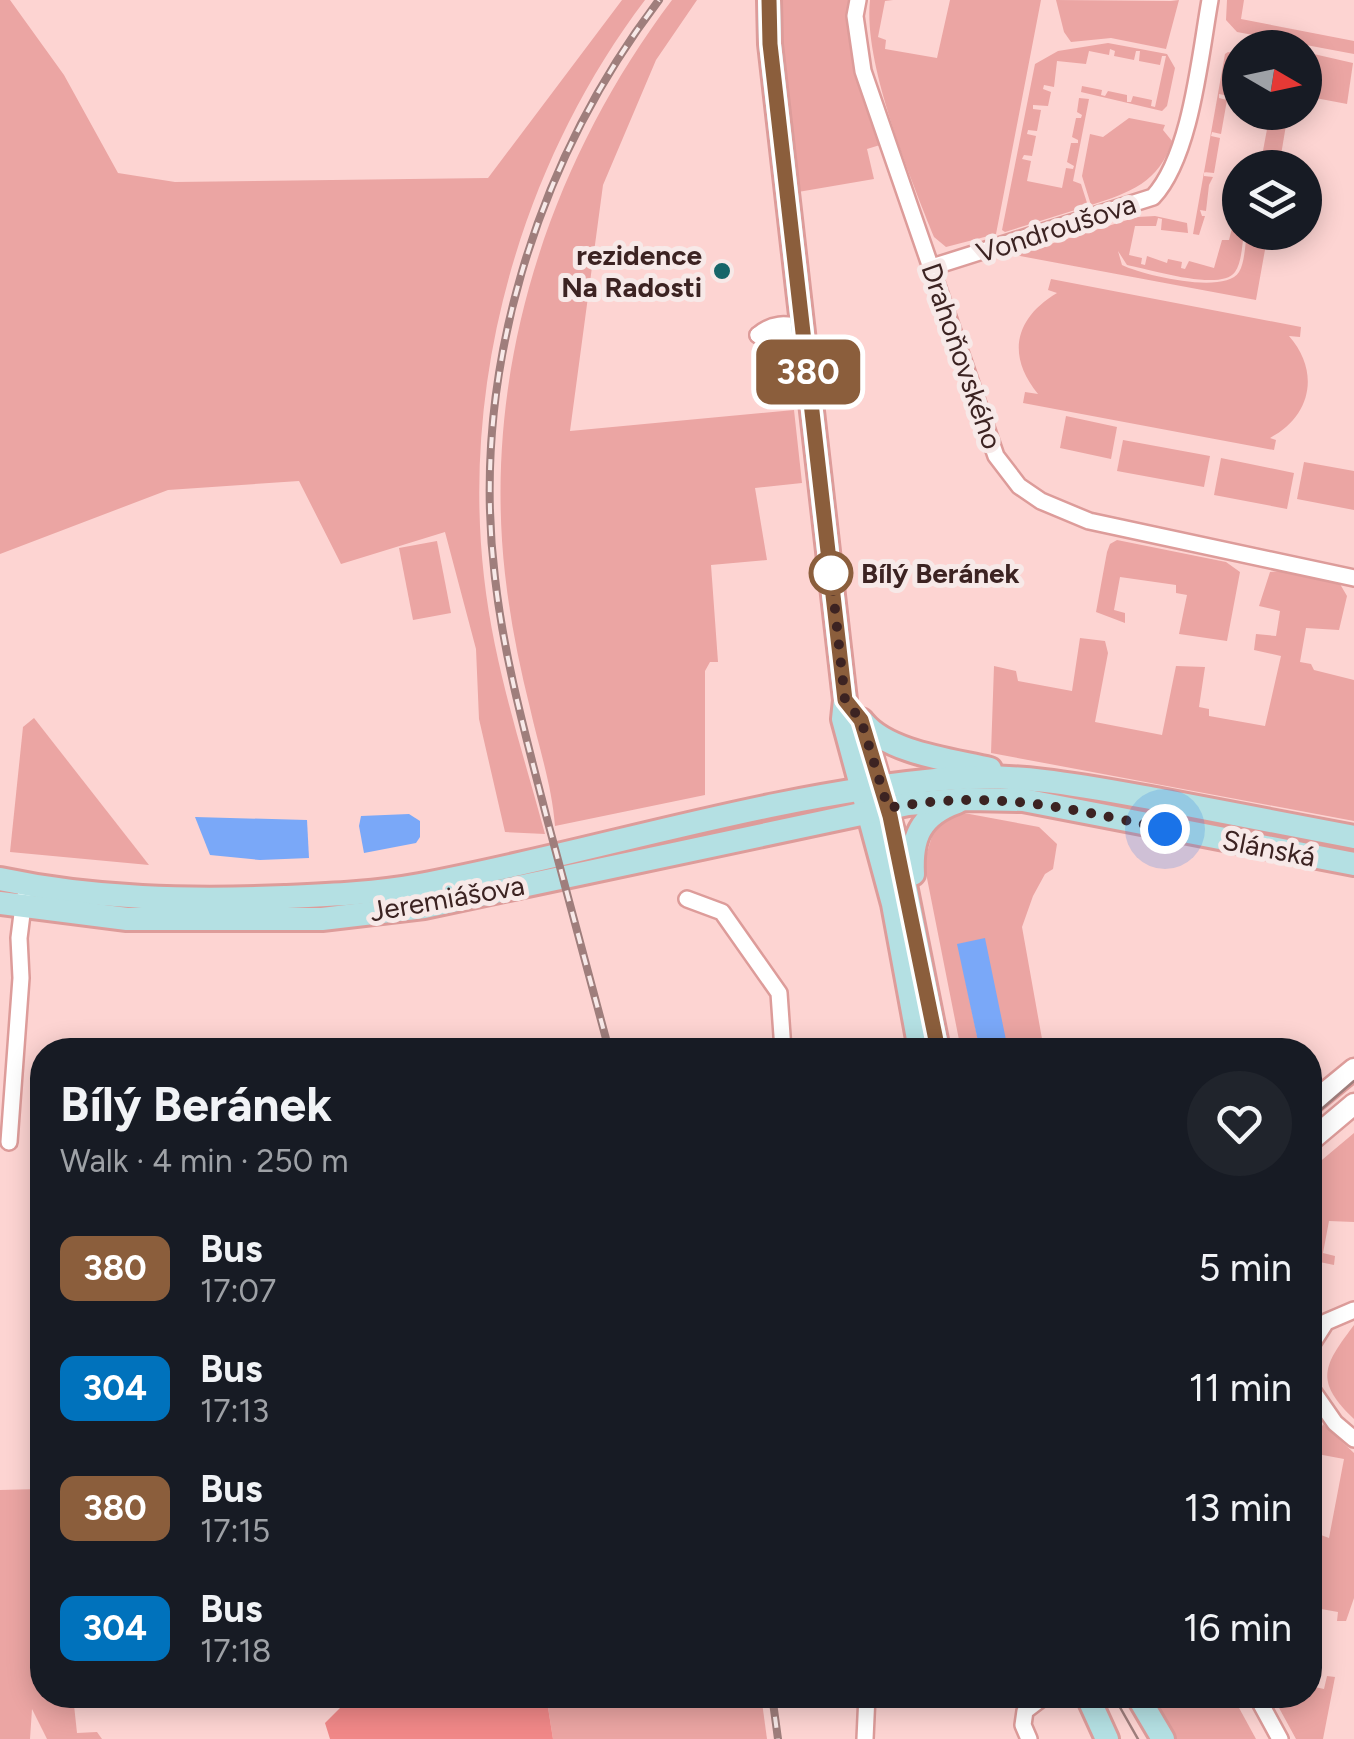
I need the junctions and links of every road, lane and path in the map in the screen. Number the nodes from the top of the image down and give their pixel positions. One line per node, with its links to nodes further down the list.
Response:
1 (769, 0): 6 (main road)
2 (858, 0): 4 (street, Drahoňovského)
3 (1210, 0): 4 (street, Vondroušova)
4 (932, 267): 5 (street, Drahoňovského)
5 (1354, 578)
6 (845, 700): 7 (main road); 10 (main road)
7 (861, 720): 8 (main road); 10 (main road)
8 (1018, 776): 10 (main road, Slánská); 11 (main road, Slánská)
9 (968, 798): 10 (main road, Slánská); 12 (main road, Slánská); 16 (main road)
10 (875, 799): 14 (main road, Jeremiášova); 16 (main road); 18 (main road)
11 (1354, 837)
12 (1354, 864)
13 (0, 879): 14 (main road, Jeremiášova)
14 (16, 898): 24 (street)
15 (687, 899): 17 (street)
16 (916, 937): 19 (main road)
17 (782, 1038)
18 (918, 1038)
19 (936, 1038)
20 (1354, 1068): 21 (street)
21 (1322, 1095)
22 (1354, 1104): 23 (street)
23 (1322, 1131)
24 (9, 1142)
25 (1354, 1310): 26 (street)
26 (1322, 1328)
27 (1322, 1404): 28 (street)
28 (1354, 1439)
29 (867, 1708): 34 (street)
30 (1028, 1708): 35 (street)
31 (1093, 1708): 36 (main road)
32 (1145, 1708): 37 (main road)
33 (1263, 1708): 38 (street)
34 (866, 1739)
35 (1029, 1739)
36 (1107, 1739)
37 (1163, 1739)
38 (1280, 1739)

